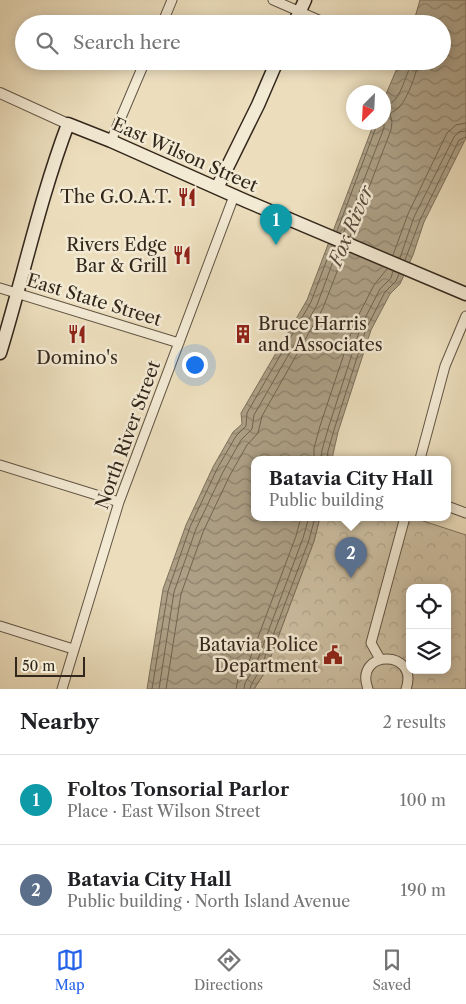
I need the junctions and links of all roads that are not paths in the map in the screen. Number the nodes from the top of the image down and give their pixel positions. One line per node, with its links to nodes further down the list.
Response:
1 (172, 0): 4 (street)
2 (273, 0): 3 (street)
3 (299, 12)
4 (166, 15)
5 (141, 70): 9 (street)
6 (273, 70): 10 (main road)
7 (0, 93): 8 (street, East Wilson Street)
8 (68, 124): 9 (main road, East Wilson Street); 13 (main road)
9 (111, 141): 10 (main road, East Wilson Street)
10 (217, 188): 11 (main road, East Wilson Street)
11 (234, 196): 14 (main road, East Wilson Street); 16 (street, North River Street)
12 (0, 288): 13 (street, East State Street)
13 (18, 294): 16 (street, East State Street); 17 (main road)
14 (466, 294)
15 (466, 316): 18 (street)
16 (179, 343): 20 (street, North River Street)
17 (0, 353)
18 (421, 456)
19 (0, 465): 20 (street)
20 (119, 502): 25 (street, North River Street)
21 (451, 507): 22 (street)
22 (466, 513)
23 (404, 521): 26 (street)
24 (0, 626): 25 (street)
25 (74, 649): 27 (street, North River Street)
26 (380, 659): 28 (street); 29 (street)
27 (62, 689)
28 (368, 689)
29 (406, 689)

